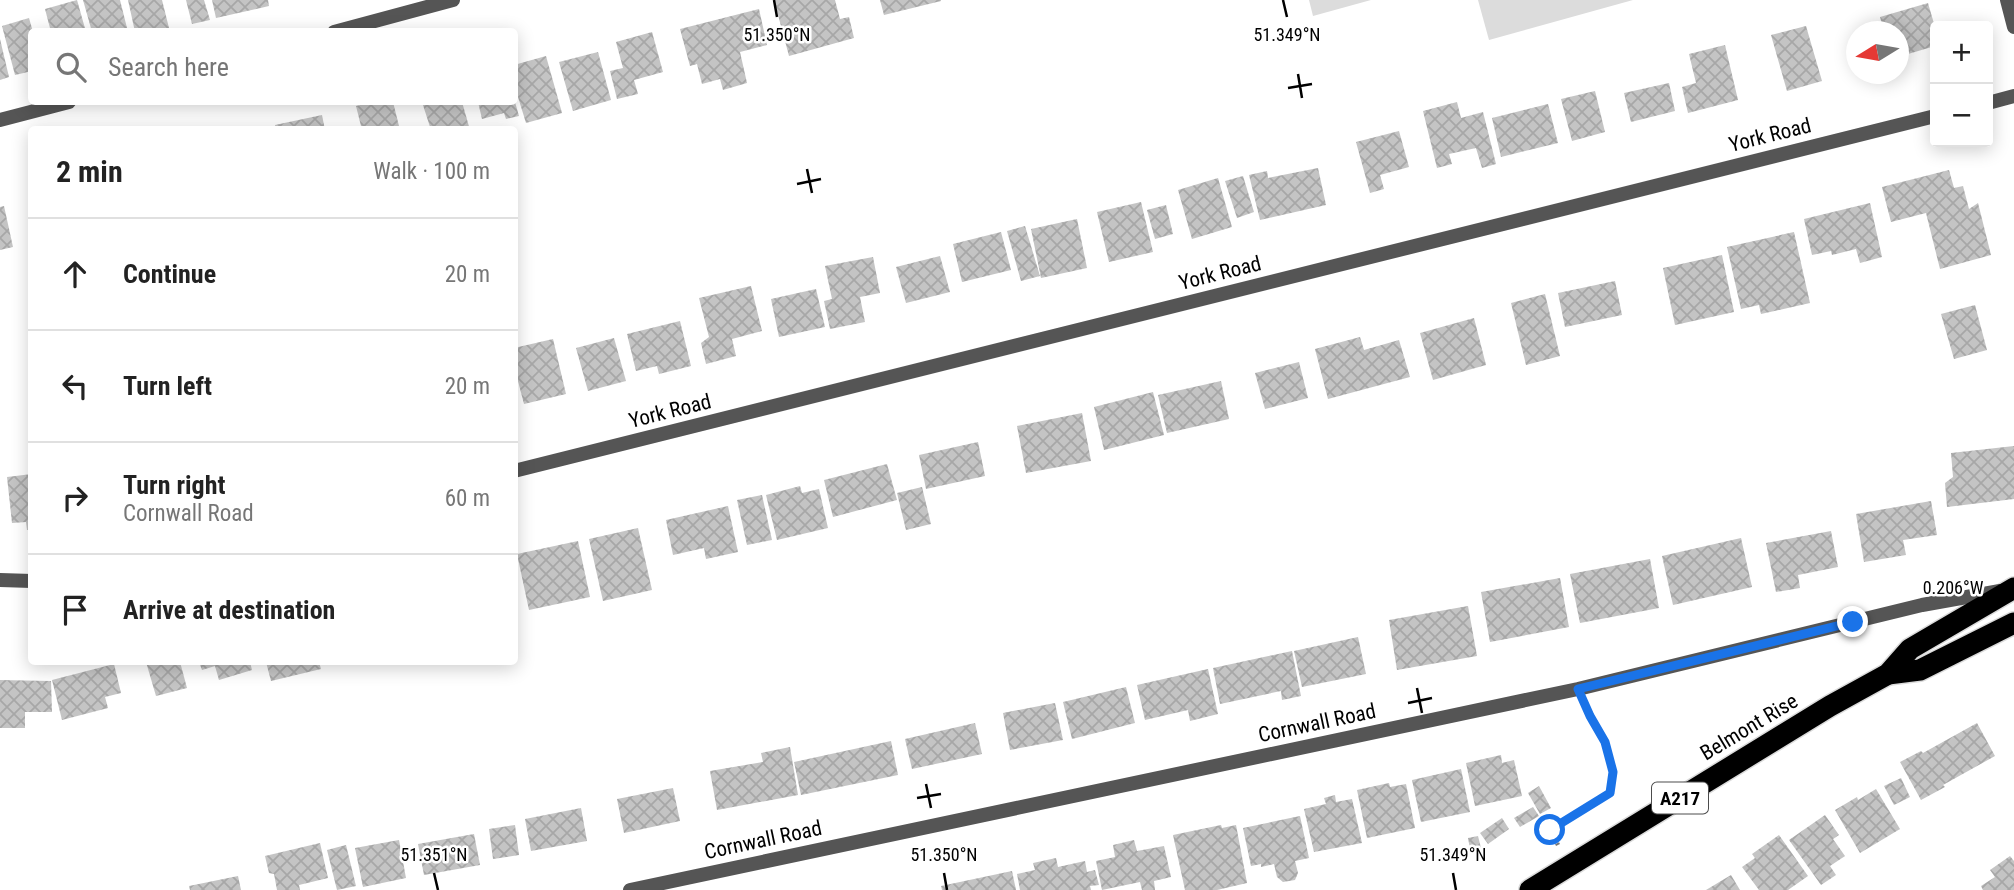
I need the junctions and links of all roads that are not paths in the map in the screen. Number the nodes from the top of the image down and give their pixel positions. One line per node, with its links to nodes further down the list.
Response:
1 (453, 0): 4 (street)
2 (2007, 0): 3 (street)
3 (2014, 27)
4 (349, 28)
5 (2014, 96): 6 (street)
6 (1993, 102)
7 (58, 105): 9 (street)
8 (1930, 117): 10 (street, York Road)
9 (0, 120)
10 (518, 470)
11 (0, 580): 12 (street)
12 (28, 581)
13 (2013, 589): 15 (highway, Belmont Rise / A217); 16 (street, Cornwall Road)
14 (2014, 623): 15 (highway, Belmont Rise / A217)
15 (1888, 674): 17 (highway, Belmont Rise / A217)
16 (630, 890)
17 (1530, 890)

